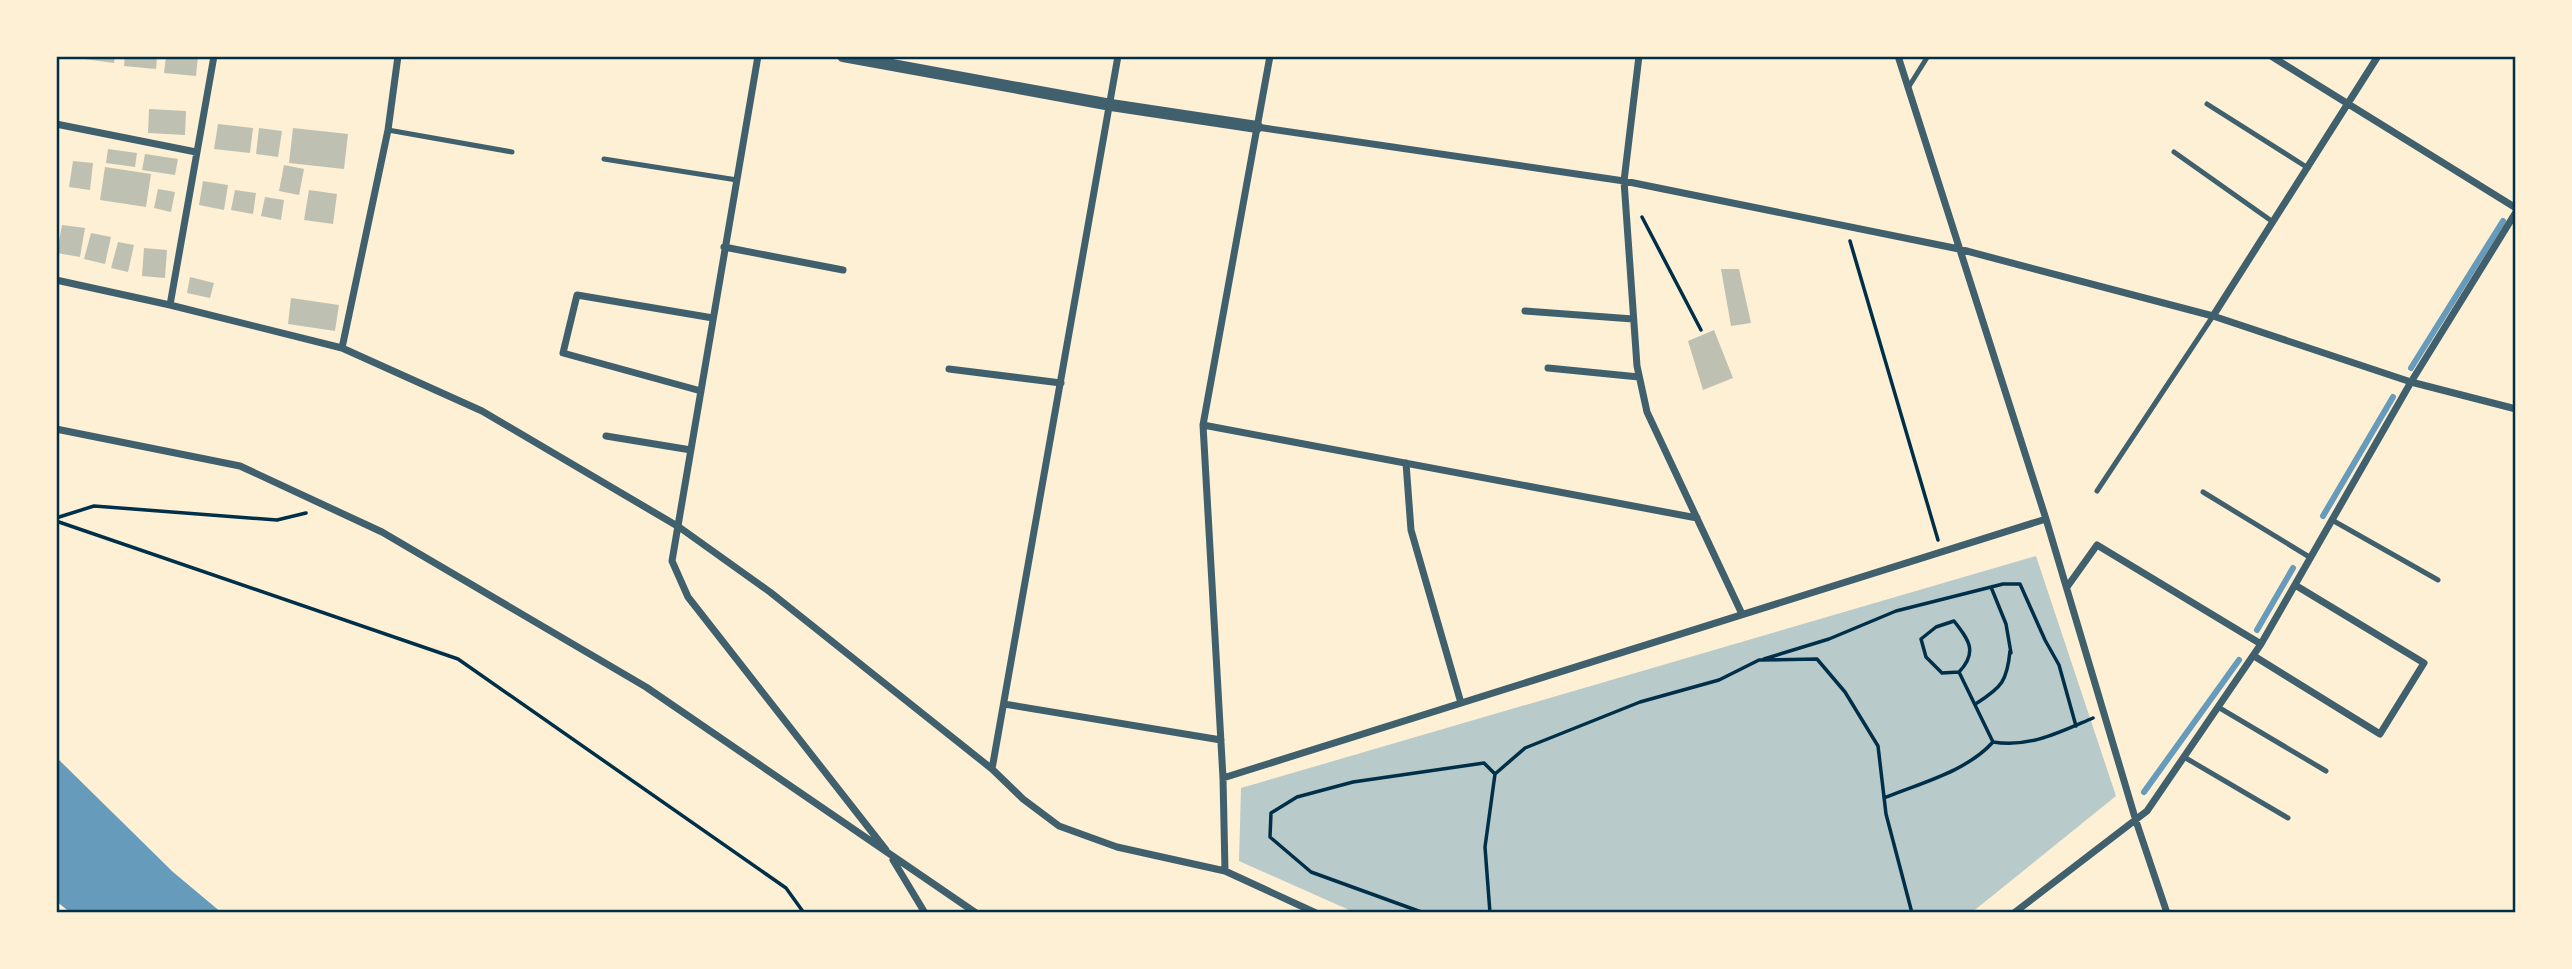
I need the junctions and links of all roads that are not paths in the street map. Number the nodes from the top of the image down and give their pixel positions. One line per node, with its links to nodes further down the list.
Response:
1 (214, 56): 19 (street)
2 (398, 56): 18 (street)
3 (758, 56): 24 (street)
4 (843, 56): 15 (street)
5 (1118, 56): 15 (street)
6 (1270, 56): 17 (street)
7 (1639, 56): 25 (street)
8 (1898, 56): 12 (street)
9 (1928, 56): 12 (lane)
10 (2271, 56): 13 (street)
11 (2378, 56): 13 (street)
12 (1908, 88): 29 (street)
13 (2350, 103): 23 (street); 26 (street)
14 (2207, 104): 23 (lane)
15 (1111, 105): 17 (street); 42 (street)
16 (56, 124): 19 (street)
17 (1257, 127): 25 (street); 45 (street)
18 (388, 130): 20 (lane); 37 (street)
19 (195, 152): 32 (street)
20 (512, 152)
21 (2174, 152): 27 (lane)
22 (604, 159): 24 (lane)
23 (2308, 168): 27 (street)
24 (737, 180): 28 (street)
25 (1624, 181): 29 (street); 36 (street)
26 (2516, 210): 41 (street)
27 (2273, 222): 34 (street)
28 (724, 247): 30 (street); 35 (street)
29 (1959, 249): 34 (street); 53 (street)
30 (843, 270)
31 (56, 280): 32 (street)
32 (170, 305): 37 (street)
33 (1525, 311): 36 (street)
34 (2213, 316): 41 (street); 50 (lane)
35 (713, 317): 43 (street); 43 (street)
36 (1633, 319): 40 (street)
37 (342, 348): 55 (street)
38 (1548, 368): 40 (street)
39 (948, 369): 42 (street)
40 (1639, 377): 52 (street)
41 (2411, 382): 44 (street); 54 (street)
42 (1061, 383): 64 (street)
43 (701, 391): 48 (street)
44 (2516, 409)
45 (1203, 425): 49 (street); 66 (street)
46 (56, 429): 73 (street)
47 (606, 436): 48 (street)
48 (691, 450): 55 (street)
49 (1406, 463): 52 (street); 63 (street)
50 (2097, 491)
51 (2203, 492): 56 (lane)
52 (1697, 518): 60 (street)
53 (2046, 519): 59 (street); 60 (street)
54 (2332, 520): 56 (street); 57 (lane)
55 (679, 527): 68 (street); 73 (street)
56 (2311, 558): 58 (street)
57 (2438, 580)
58 (2295, 585): 61 (street); 62 (street)
59 (2067, 587): 61 (street); 72 (street)
60 (1742, 614): 63 (street)
61 (2261, 644): 62 (street)
62 (2254, 656): 65 (street)
63 (1461, 703): 70 (street)
64 (1004, 704): 66 (street); 68 (street)
65 (2218, 708): 67 (street); 69 (lane)
66 (1221, 740): 70 (street)
67 (2184, 757): 71 (lane); 72 (street)
68 (992, 769): 74 (street)
69 (2326, 771)
70 (1223, 778): 74 (street)
71 (2288, 818)
72 (2136, 821): 78 (street); 79 (street)
73 (891, 856): 75 (street); 76 (street)
74 (1225, 871): 77 (street)
75 (925, 913)
76 (976, 913)
77 (1316, 913)
78 (2014, 913)
79 (2167, 913)

